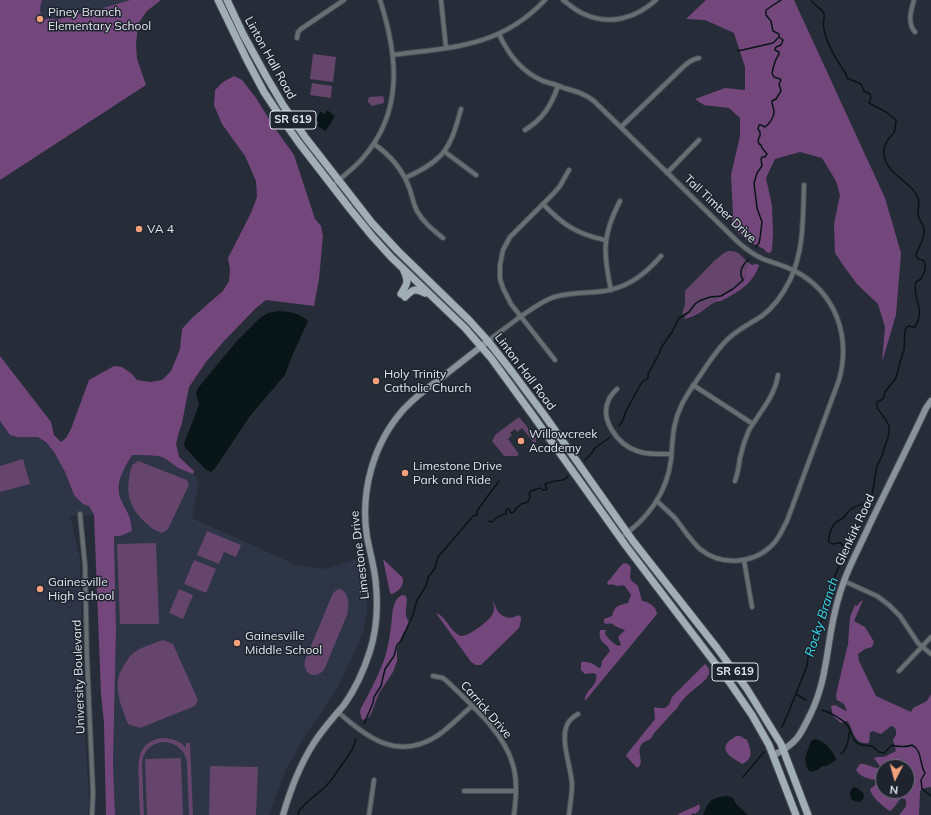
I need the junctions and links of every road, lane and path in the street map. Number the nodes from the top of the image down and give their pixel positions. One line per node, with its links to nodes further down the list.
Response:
1 (218, 0): 28 (main road, Linton Hall Road / SR 619)
2 (227, 0): 27 (main road, Linton Hall Road / SR 619)
3 (344, 0): 12 (street)
4 (380, 0): 14 (street)
5 (441, 0): 13 (street)
6 (545, 0): 11 (street)
7 (563, 0): 8 (street)
8 (656, 0)
9 (914, 0): 10 (street)
10 (915, 32)
11 (499, 34): 13 (street); 16 (street, Tall Timber Drive)
12 (297, 38)
13 (446, 48): 14 (street)
14 (393, 54): 21 (street)
15 (699, 58): 18 (street)
16 (558, 86): 18 (street, Tall Timber Drive); 19 (street)
17 (461, 109): 22 (street)
18 (621, 127): 24 (street, Tall Timber Drive)
19 (525, 130)
20 (699, 140): 24 (street)
21 (374, 144): 26 (street); 27 (street)
22 (445, 152): 25 (street); 26 (street)
23 (569, 170): 31 (street)
24 (667, 173): 36 (street, Tall Timber Drive)
25 (476, 176)
26 (405, 178): 32 (street)
27 (339, 180): 28 (street); 40 (main road, Linton Hall Road / SR 619)
28 (332, 186): 35 (main road, Linton Hall Road / SR 619)
29 (804, 186): 36 (street)
30 (620, 201): 33 (street)
31 (543, 204): 33 (street); 39 (street)
32 (443, 238)
33 (605, 240): 37 (street)
34 (661, 256): 37 (street)
35 (402, 267): 38 (main road, Linton Hall Road / SR 619); 38 (main road)
36 (794, 271): 44 (street); 54 (street, Tall Timber Drive)
37 (611, 290): 39 (street)
38 (431, 295): 41 (main road, Linton Hall Road / SR 619)
39 (521, 317): 40 (street); 42 (street)
40 (488, 341): 41 (street, Limestone Drive); 52 (main road, Linton Hall Road / SR 619)
41 (481, 346): 53 (main road, Linton Hall Road / SR 619); 63 (street, Limestone Drive)
42 (555, 360)
43 (778, 375): 47 (street)
44 (693, 385): 47 (street); 48 (street)
45 (617, 389): 48 (street)
46 (931, 401): 55 (street, Glenkirk Road)
47 (753, 424): 49 (street)
48 (671, 454): 50 (street)
49 (735, 481)
50 (657, 501): 52 (street); 54 (street, Tall Timber Drive)
51 (80, 514): 70 (street, University Boulevard)
52 (627, 534): 53 (street); 65 (main road, Linton Hall Road / SR 619)
53 (620, 538): 66 (main road, Linton Hall Road / SR 619)
54 (744, 560): 56 (street)
55 (844, 581): 58 (street); 65 (street, Glenkirk Road)
56 (752, 607)
57 (931, 637): 58 (street)
58 (922, 647): 59 (street); 60 (street)
59 (931, 654)
60 (899, 672)
61 (433, 676): 62 (street, Carrick Drive)
62 (472, 706): 63 (street); 69 (street, Carrick Drive)
63 (338, 712): 71 (street, Limestone Drive)
64 (578, 714): 74 (street)
65 (784, 750): 66 (street, Glenkirk Road); 76 (main road, Linton Hall Road / SR 619)
66 (774, 755): 75 (main road, Linton Hall Road / SR 619)
67 (374, 780): 72 (street)
68 (464, 791): 69 (street)
69 (516, 791): 73 (street, Carrick Drive)
70 (92, 815)
71 (283, 815)
72 (369, 815)
73 (514, 815)
74 (569, 815)
75 (796, 815)
76 (808, 815)

